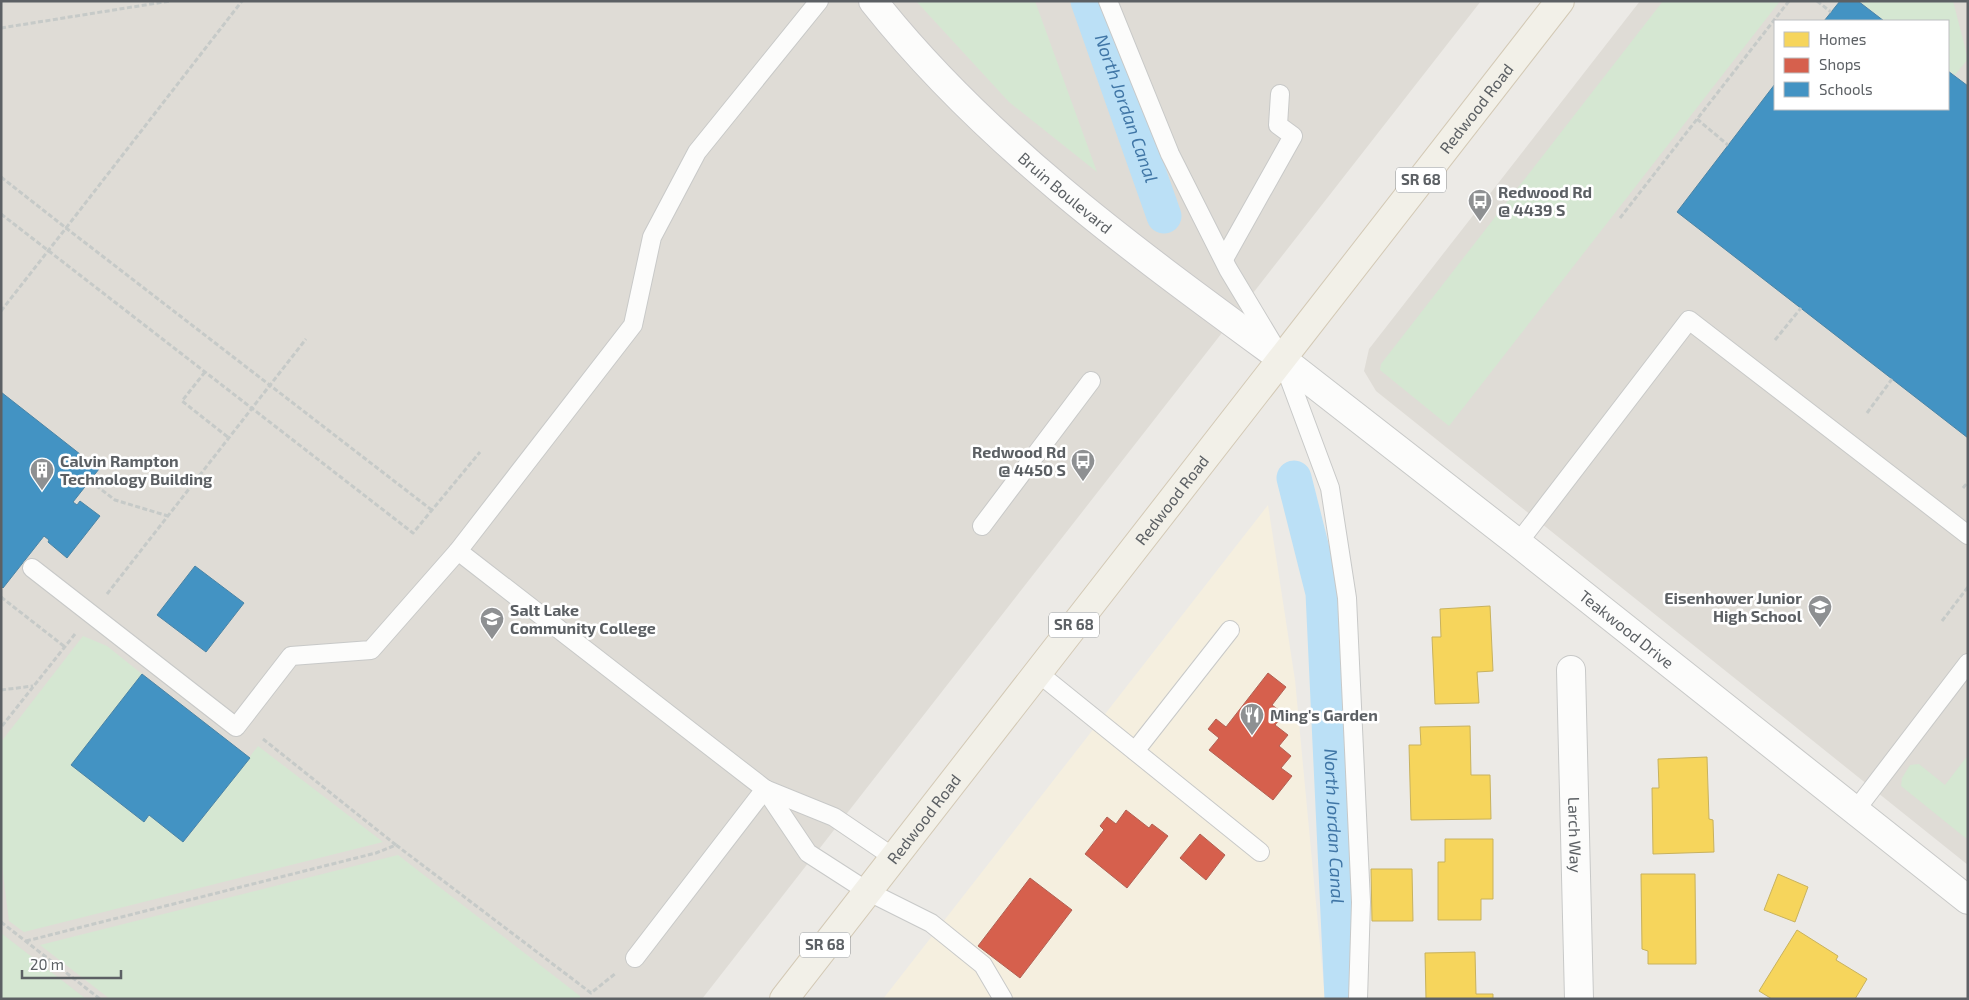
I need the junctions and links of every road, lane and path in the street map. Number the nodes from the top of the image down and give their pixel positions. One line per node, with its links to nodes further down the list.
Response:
1 (170, 1): 12 (path)
2 (242, 1): 19 (path)
3 (819, 1): 43 (lane)
4 (873, 1): 26 (street, Bruin Boulevard)
5 (1108, 1): 21 (lane)
6 (1560, 1): 26 (main road, Redwood Road / SR 68)
7 (1789, 1): 10 (path)
8 (1817, 1): 9 (path)
9 (1831, 12)
10 (1774, 20)
11 (1774, 20): 14 (path)
12 (1, 28)
13 (1280, 94): 21 (lane)
14 (1697, 119): 15 (path); 18 (path)
15 (1728, 145)
16 (1, 178): 19 (path)
17 (1, 214): 20 (path)
18 (1620, 218)
19 (66, 228): 20 (path); 30 (path)
20 (48, 251): 23 (path); 27 (path)
21 (1224, 259): 26 (lane)
22 (1801, 308): 25 (path)
23 (1, 310)
24 (306, 339): 30 (path)
25 (1775, 340)
26 (1282, 359): 42 (street, Teakwood Drive); 53 (main road, Redwood Road / SR 68); 72 (lane)
27 (205, 372): 31 (path); 33 (path)
28 (1892, 379): 32 (path)
29 (1091, 381): 40 (lane)
30 (270, 386): 31 (path); 38 (path)
31 (252, 409): 33 (path); 38 (path)
32 (1866, 412)
33 (229, 438): 39 (path)
34 (480, 452): 38 (path)
35 (90, 480): 39 (path)
36 (1968, 482): 37 (path)
37 (1963, 488)
38 (433, 512)
39 (168, 516): 47 (path)
40 (982, 526)
41 (1968, 535): 42 (lane)
42 (1518, 543): 60 (street, Teakwood Drive)
43 (458, 551): 47 (lane); 59 (lane)
44 (32, 568): 47 (lane)
45 (1968, 588): 48 (path)
46 (1, 597): 50 (path)
47 (91, 614): 50 (path)
48 (1942, 621)
49 (1230, 630): 58 (lane)
50 (65, 647): 54 (path)
51 (1968, 663): 60 (lane)
52 (1571, 670): 73 (street, Larch Way)
53 (1037, 672): 58 (lane); 63 (main road, Redwood Road / SR 68)
54 (34, 686): 55 (path); 56 (path)
55 (1, 690)
56 (2, 726)
57 (263, 739): 61 (path)
58 (1134, 751): 62 (lane)
59 (765, 790): 63 (lane); 64 (lane); 68 (lane)
60 (1855, 811): 65 (street, Teakwood Drive)
61 (396, 845): 67 (path); 68 (path)
62 (1260, 852)
63 (894, 857): 64 (main road, Redwood Road / SR 68)
64 (867, 892): 70 (main road, Redwood Road / SR 68); 71 (lane)
65 (1968, 900)
66 (1, 922): 67 (path)
67 (26, 941): 69 (path)
68 (635, 958)
69 (100, 999)
70 (784, 999)
71 (1003, 999)
72 (1358, 999)
73 (1579, 999)

